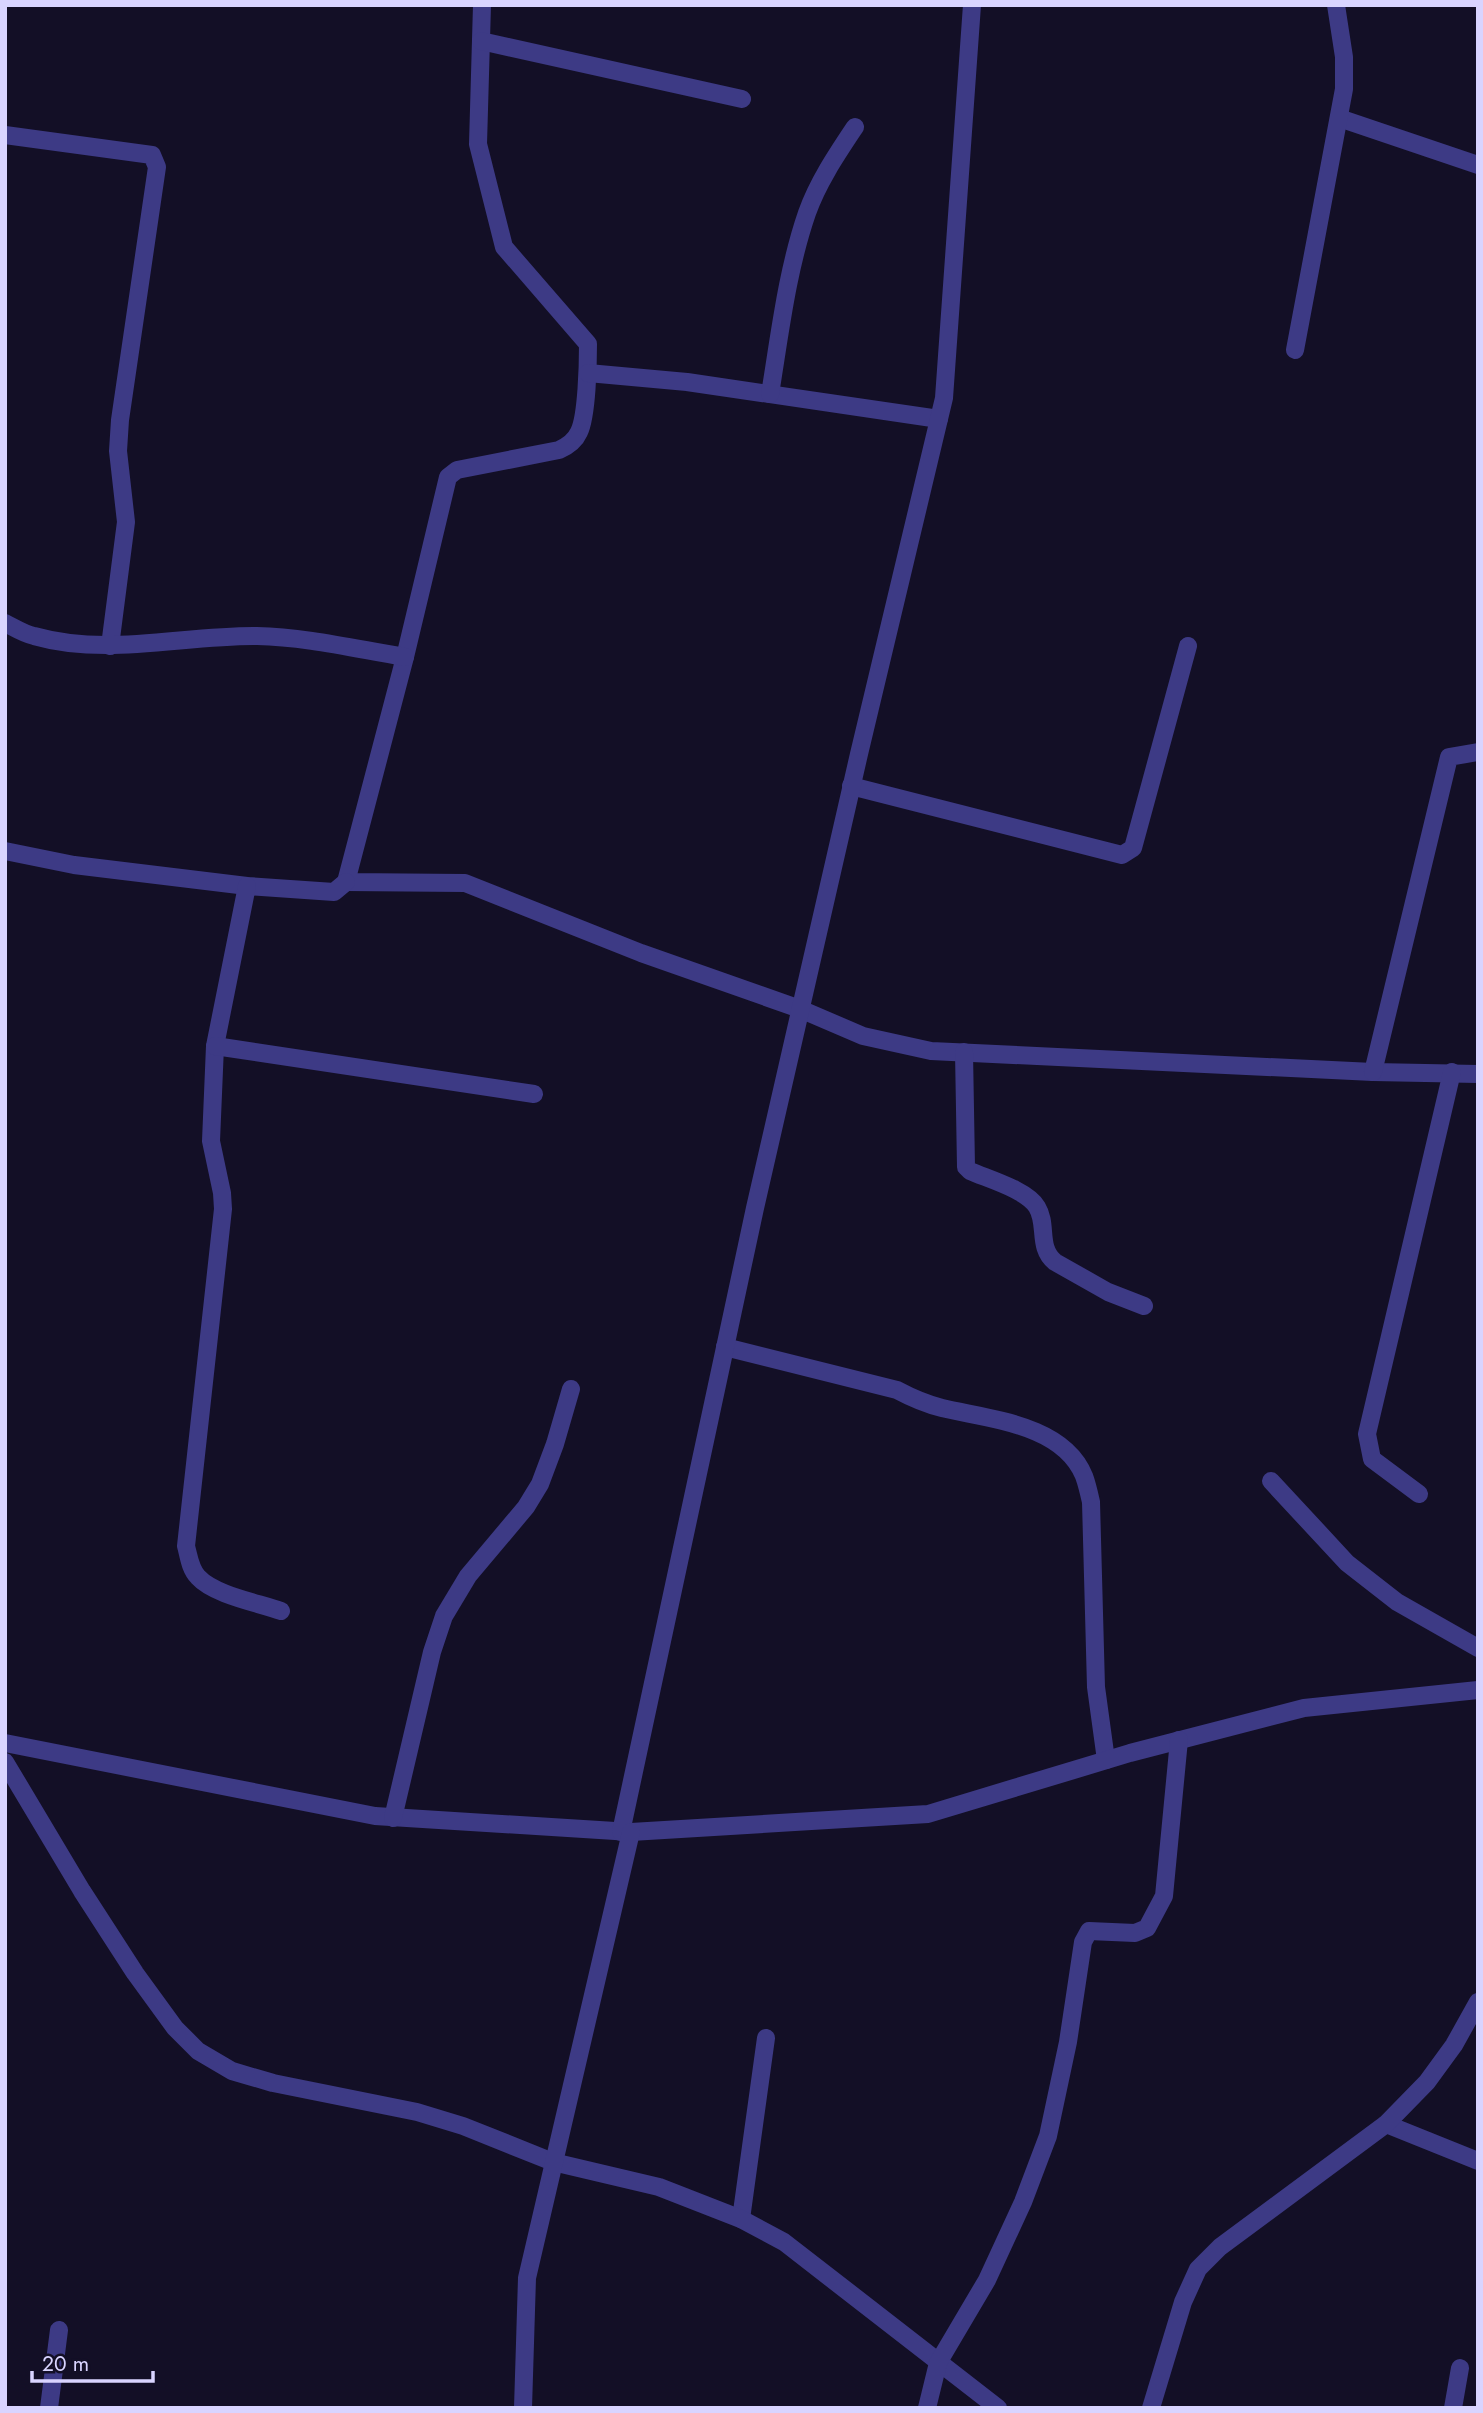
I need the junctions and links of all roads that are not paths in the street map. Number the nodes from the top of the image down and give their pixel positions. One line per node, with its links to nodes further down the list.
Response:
1 (482, 5): 4 (street)
2 (972, 5): 13 (street)
3 (1336, 5): 6 (street)
4 (481, 41): 5 (street); 11 (street)
5 (742, 99)
6 (1339, 118): 9 (street); 10 (street)
7 (855, 127): 12 (street)
8 (5, 135): 15 (street)
9 (1478, 165)
10 (1296, 350)
11 (588, 373): 12 (street); 17 (street)
12 (770, 394): 13 (street)
13 (939, 419): 19 (street)
14 (5, 623): 15 (street)
15 (110, 646): 17 (street)
16 (1188, 646): 19 (street)
17 (405, 657): 21 (street)
18 (1478, 752): 26 (street)
19 (851, 786): 23 (street)
20 (5, 850): 22 (street)
21 (346, 882): 22 (street); 23 (street)
22 (247, 886): 24 (street)
23 (800, 1009): 25 (street); 31 (street)
24 (215, 1046): 29 (street); 35 (street)
25 (964, 1052): 26 (street); 30 (street)
26 (1373, 1072): 27 (street)
27 (1452, 1072): 28 (street); 34 (street)
28 (1478, 1074)
29 (534, 1094)
30 (1144, 1306)
31 (725, 1348): 40 (street); 43 (street)
32 (571, 1389): 42 (street)
33 (1271, 1481): 36 (street)
34 (1419, 1494)
35 (281, 1611)
36 (1478, 1648)
37 (1478, 1690): 38 (street)
38 (1179, 1740): 40 (street); 51 (street)
39 (5, 1743): 42 (street)
40 (1106, 1760): 43 (street)
41 (5, 1762): 48 (street)
42 (393, 1818): 43 (street)
43 (626, 1832): 48 (street)
44 (1478, 2002): 46 (street)
45 (766, 2038): 49 (street)
46 (1386, 2124): 47 (street); 57 (street)
47 (1478, 2161)
48 (553, 2162): 49 (street); 54 (street)
49 (741, 2218): 51 (street)
50 (59, 2330): 53 (street)
51 (939, 2363): 55 (street); 56 (street)
52 (1460, 2368): 58 (street)
53 (49, 2408)
54 (523, 2408)
55 (927, 2408)
56 (998, 2408)
57 (1151, 2408)
58 (1453, 2408)

